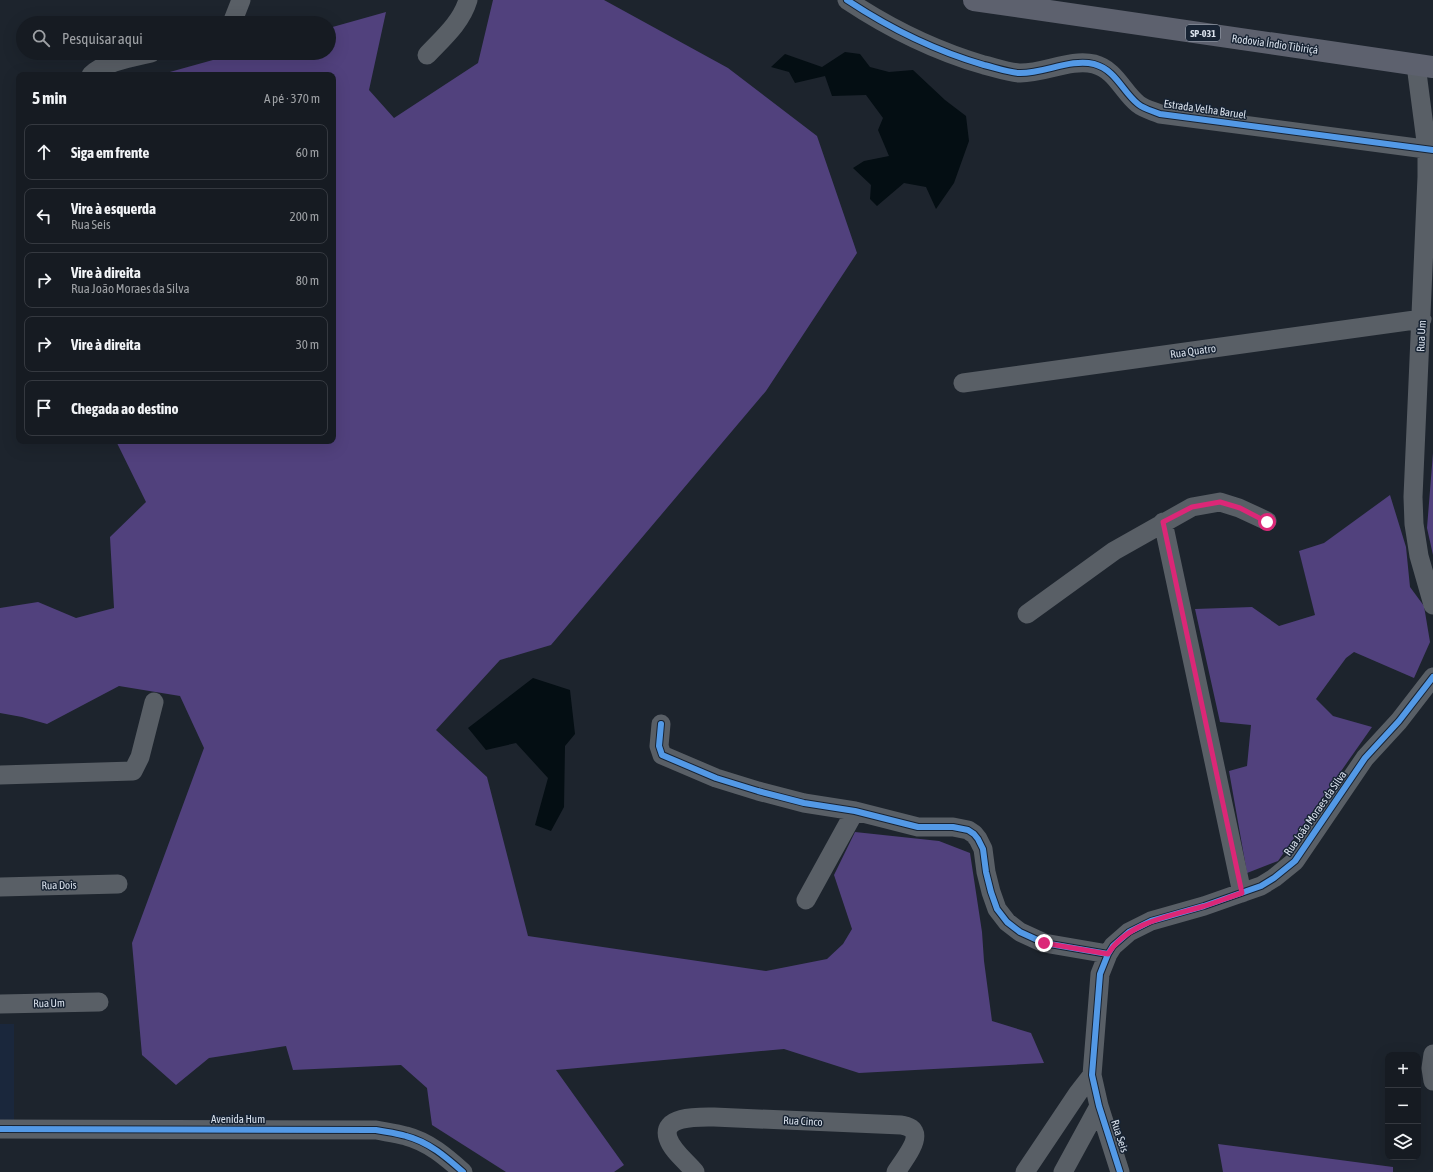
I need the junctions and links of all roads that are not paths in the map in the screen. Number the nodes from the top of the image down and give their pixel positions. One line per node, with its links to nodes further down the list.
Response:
1 (241, 0): 5 (street)
2 (468, 0): 6 (street)
3 (847, 0): 10 (street, Estrada Velha Baruel)
4 (974, 0): 8 (highway, Rodovia Índio Tibiriçá / SP-031)
5 (235, 16)
6 (427, 55)
7 (124, 60): 9 (street)
8 (1424, 66): 10 (street, Rua Um)
9 (94, 72)
10 (1430, 150): 11 (street, Rua Um)
11 (1422, 319): 12 (street, Rua Quatro); 15 (street, Rua Um)
12 (963, 383)
13 (1163, 522): 14 (street); 16 (street); 24 (street)
14 (1267, 522)
15 (1433, 605)
16 (1027, 614)
17 (1433, 677): 24 (street, Rua João Moraes da Silva)
18 (154, 702): 20 (street)
19 (661, 724): 21 (street)
20 (0, 775)
21 (855, 811): 25 (street); 26 (street)
22 (118, 884): 23 (street, Rua Dois)
23 (0, 886)
24 (1242, 893): 26 (street, Rua João Moraes da Silva)
25 (806, 900)
26 (1108, 954): 30 (street, Rua João Moraes da Silva)
27 (99, 1002): 28 (street, Rua Um)
28 (0, 1004)
29 (1433, 1054): 31 (street)
30 (1092, 1075): 32 (street, Rua João Moraes da Silva); 37 (street)
31 (1433, 1081)
32 (1099, 1106): 38 (street); 39 (street, Rua Seis)
33 (0, 1129): 34 (street, Avenida Hum)
34 (463, 1172)
35 (695, 1172): 36 (street, Rua Cinco)
36 (896, 1172)
37 (1025, 1172)
38 (1063, 1172)
39 (1120, 1172)

